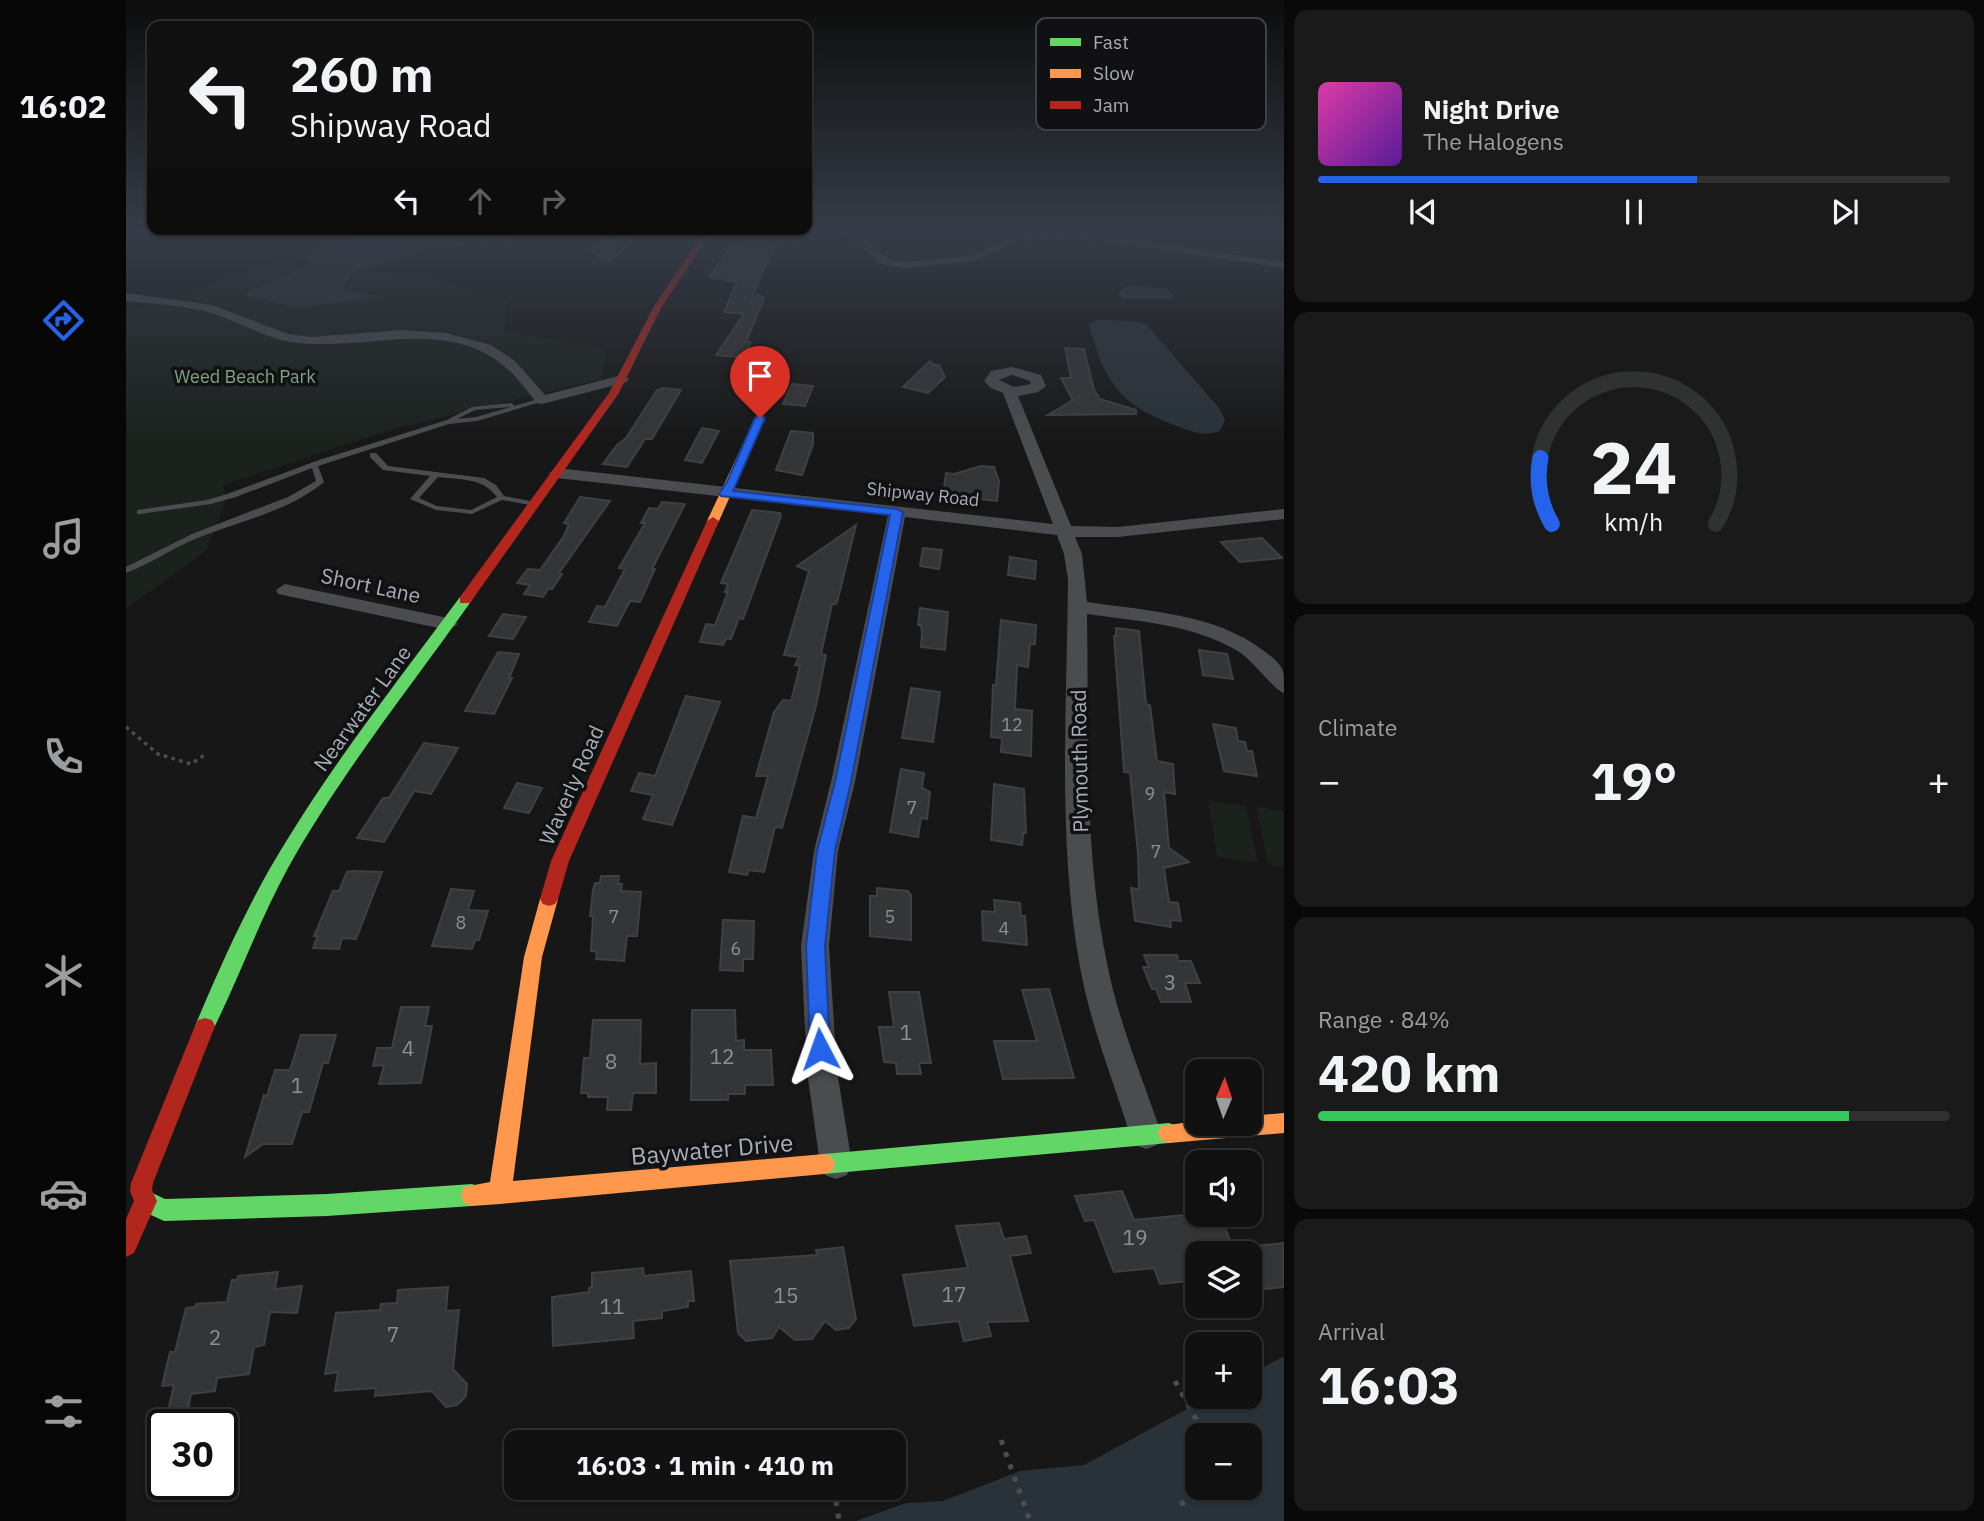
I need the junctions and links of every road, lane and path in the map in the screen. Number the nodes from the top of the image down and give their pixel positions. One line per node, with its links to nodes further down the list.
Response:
1 (157, 302): 4 (street)
2 (661, 302): 3 (street, Nearwater Lane)
3 (622, 379): 6 (street); 11 (street, Nearwater Lane)
4 (528, 384): 6 (street); 7 (street)
5 (1009, 390): 19 (street, Plymouth Road)
6 (576, 391): 7 (street)
7 (542, 400): 10 (lane)
8 (760, 418): 13 (street, Waverly Road)
9 (373, 455): 12 (lane)
10 (314, 465): 16 (lane); 20 (lane)
11 (557, 473): 13 (street, Shipway Road); 15 (street, Nearwater Lane)
12 (435, 475): 14 (lane); 14 (lane)
13 (725, 494): 17 (street, Shipway Road); 30 (street, Waverly Road)
14 (500, 498): 15 (lane)
15 (535, 504): 23 (street, Nearwater Lane)
16 (140, 512)
17 (897, 512): 19 (street, Shipway Road); 29 (street)
18 (1284, 514): 19 (street, Shipway Road)
19 (1063, 530): 22 (street, Plymouth Road)
20 (126, 570)
21 (285, 590): 23 (street, Short Lane)
22 (1078, 607): 24 (street); 28 (street, Plymouth Road)
23 (448, 624): 31 (street, Nearwater Lane)
24 (1284, 686)
25 (126, 727): 26 (path)
26 (206, 754)
27 (1284, 1123): 28 (street, Baywater Drive)
28 (1146, 1135): 29 (street, Baywater Drive)
29 (836, 1164): 30 (street, Baywater Drive)
30 (500, 1193): 31 (street, Baywater Drive)
31 (146, 1201): 32 (street, Nearwater Lane)
32 (126, 1245)
33 (1175, 1381): 34 (path)
34 (1198, 1423)
35 (1001, 1440): 40 (path)
36 (836, 1500): 39 (path)
37 (1192, 1500): 38 (path)
38 (1180, 1504)
39 (839, 1521)
40 (1030, 1521)

